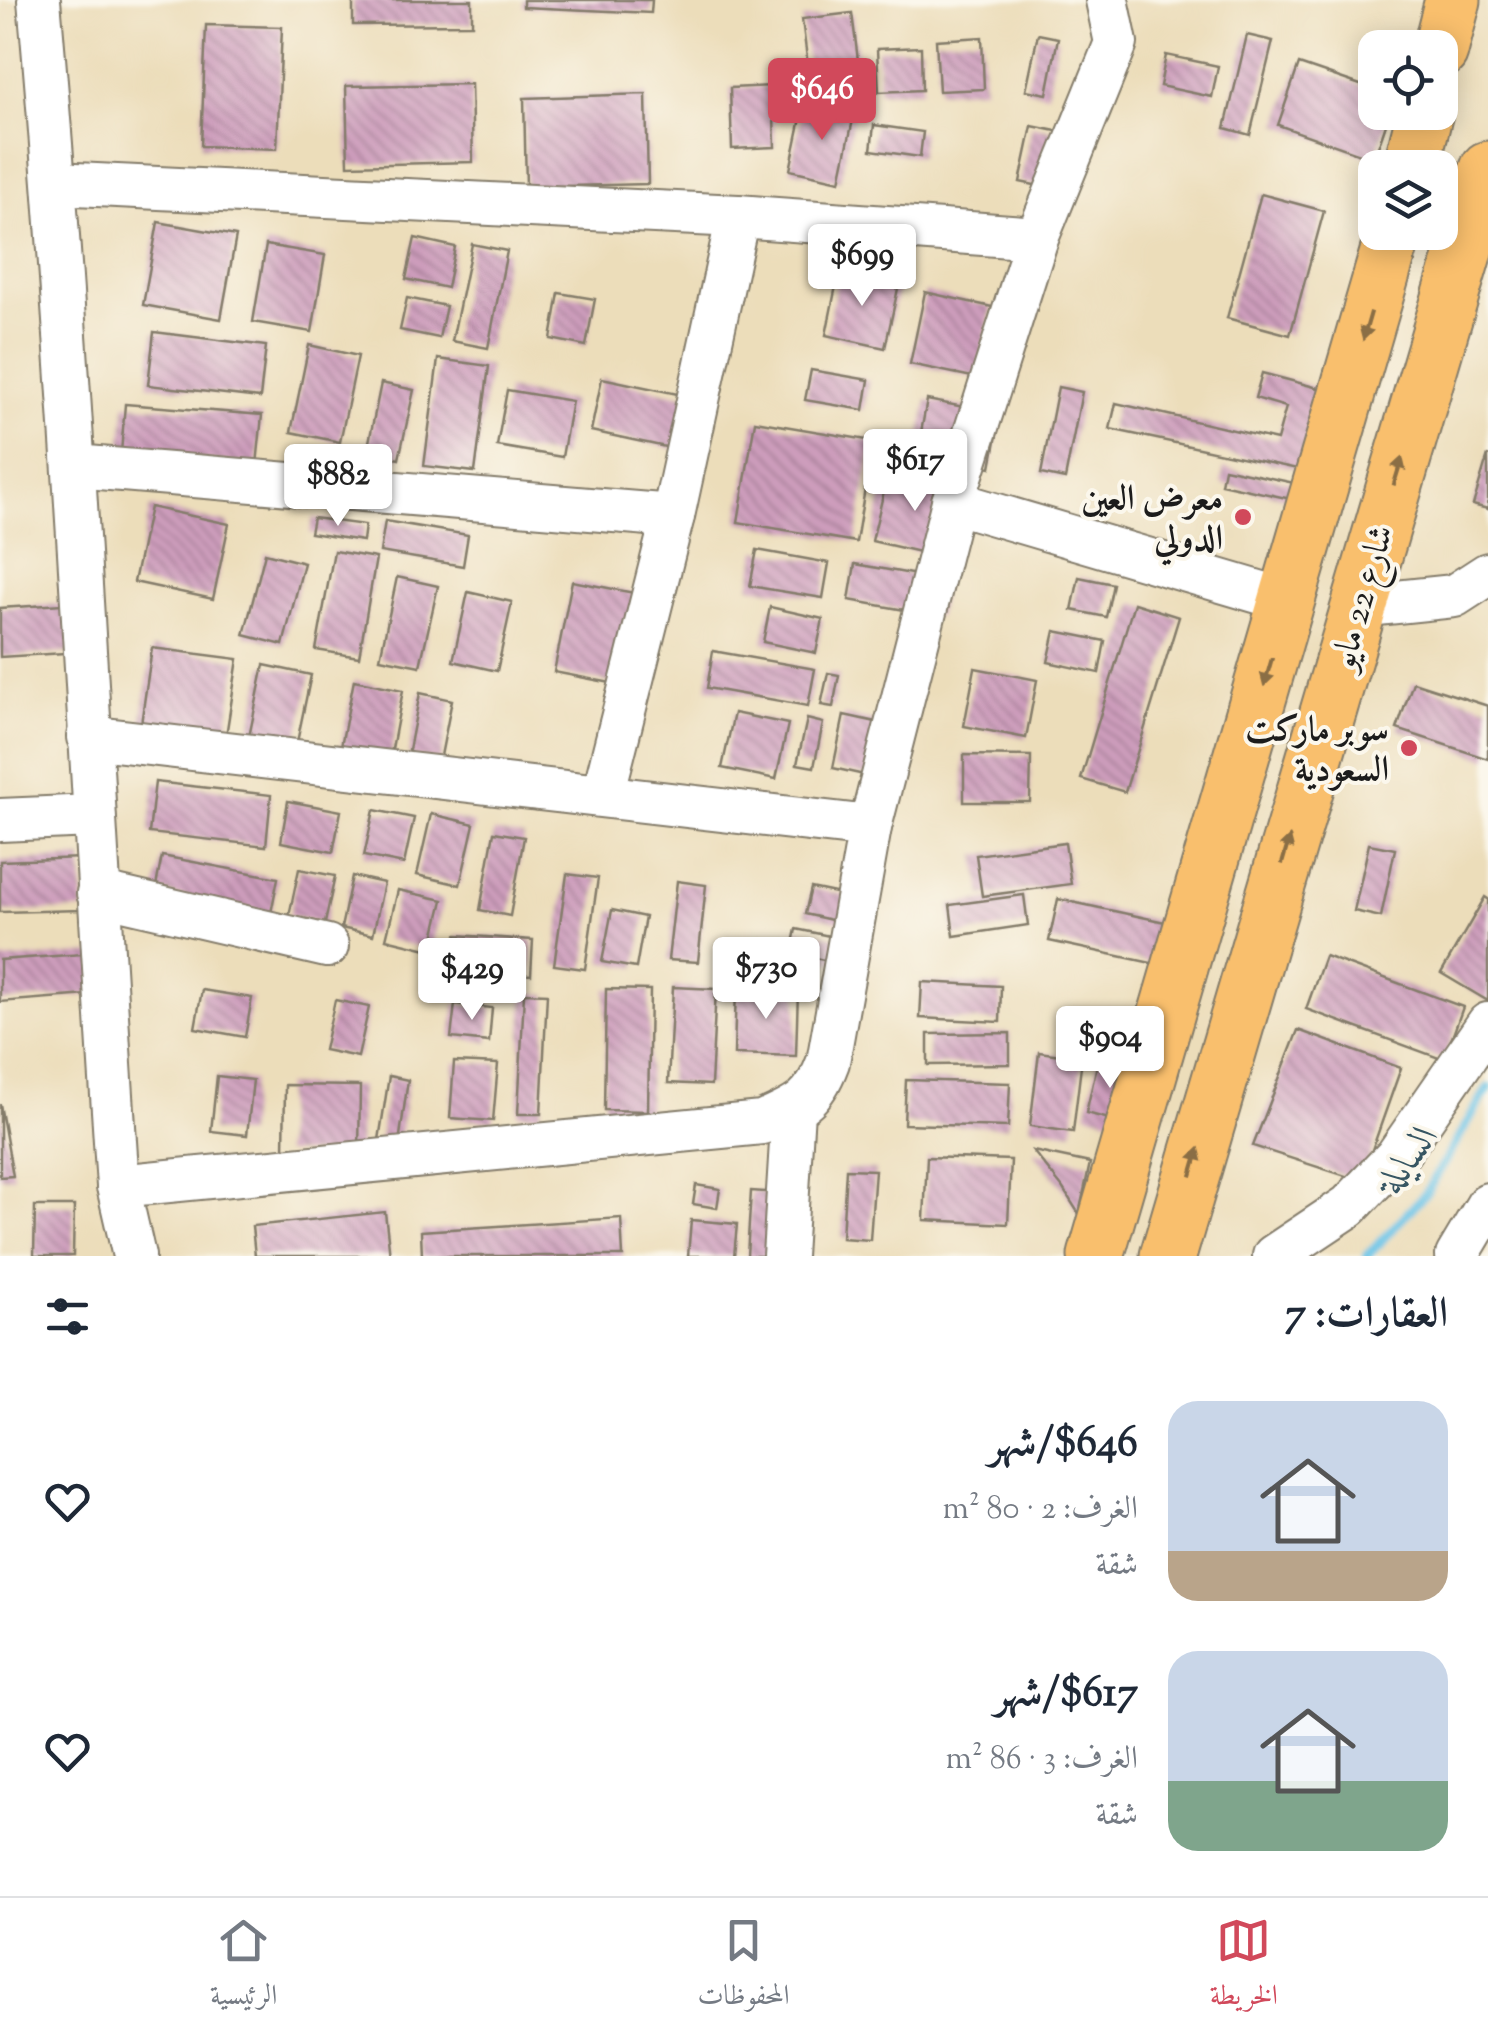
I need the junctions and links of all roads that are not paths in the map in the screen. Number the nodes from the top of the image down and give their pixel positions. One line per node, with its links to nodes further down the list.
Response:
1 (39, 0): 6 (street)
2 (1107, 0): 8 (street)
3 (1452, 0): 4 (main road)
4 (1445, 30)
5 (1488, 168): 15 (main road, شارع 22 مايو, one-way to 5)
6 (55, 184): 7 (street); 10 (street)
7 (738, 216): 8 (street); 12 (street)
8 (1038, 238): 11 (street)
9 (1389, 250): 14 (main road, شارع 22 مايو, one-way to 14)
10 (75, 466): 12 (street); 16 (street)
11 (953, 502): 14 (street); 20 (street)
12 (673, 516): 17 (street)
13 (1488, 574): 15 (street)
14 (1288, 601): 29 (main road, شارع 22 مايو, one-way to 29)
15 (1358, 606): 30 (main road, شارع 22 مايو, one-way to 15)
16 (88, 737): 17 (street); 18 (street)
17 (603, 794): 20 (street)
18 (93, 816): 19 (street); 21 (street)
19 (0, 820)
20 (870, 827): 24 (street)
21 (98, 893): 22 (street); 25 (street)
22 (327, 946)
23 (1488, 1024): 31 (street)
24 (792, 1110): 25 (street); 28 (street)
25 (118, 1186): 27 (street)
26 (1488, 1204): 32 (street)
27 (134, 1256)
28 (784, 1256)
29 (1096, 1256)
30 (1168, 1256)
31 (1274, 1256)
32 (1457, 1256)

